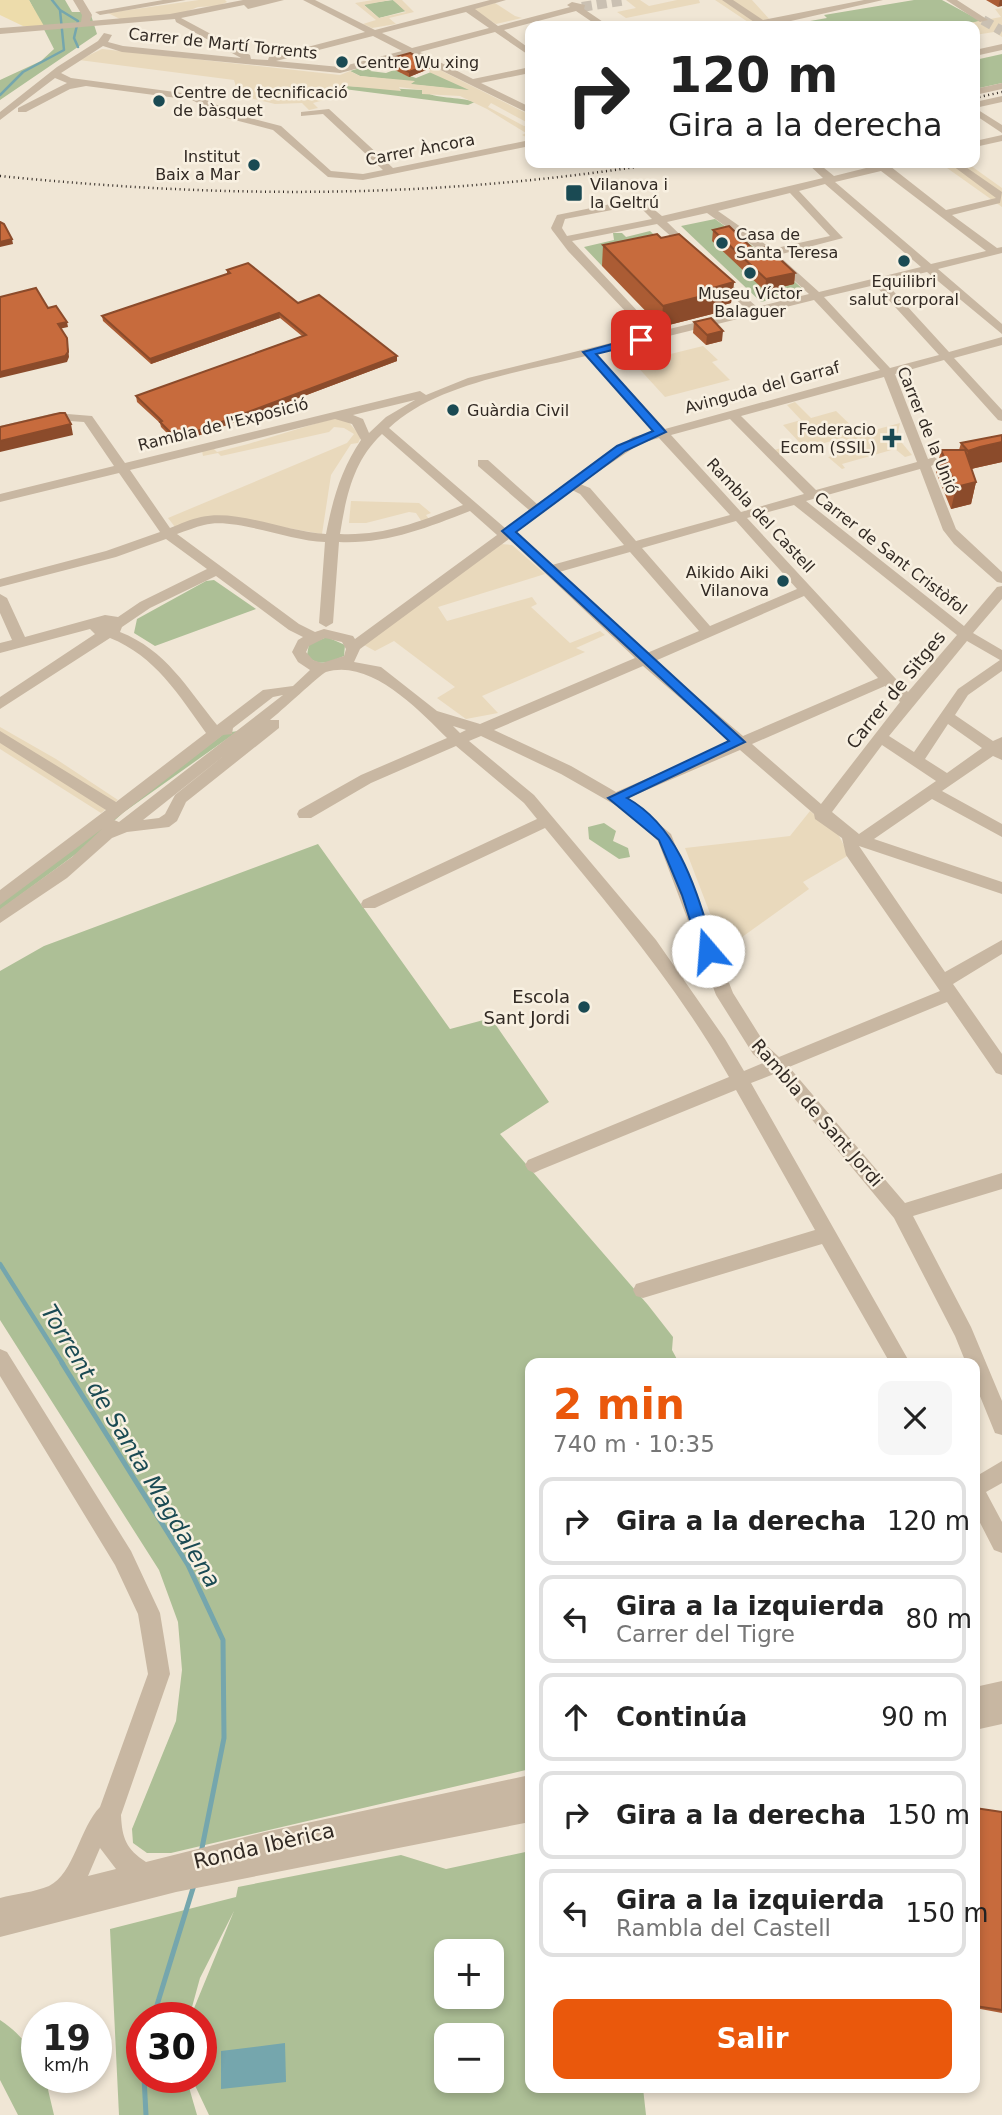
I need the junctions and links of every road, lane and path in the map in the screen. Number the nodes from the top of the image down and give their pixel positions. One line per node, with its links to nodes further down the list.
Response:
1 (78, 0): 25 (street)
2 (94, 0): 16 (street)
3 (181, 0): 16 (street)
4 (257, 0): 26 (street)
5 (279, 0): 17 (street)
6 (307, 0): 29 (street)
7 (501, 0): 13 (street)
8 (566, 0): 15 (street)
9 (727, 0): 21 (street)
10 (748, 0): 22 (street)
11 (878, 0): 23 (street)
12 (950, 0): 18 (street)
13 (489, 1): 14 (street)
14 (467, 8): 27 (street); 29 (street)
15 (580, 8): 19 (street); 20 (street)
16 (100, 12): 26 (street)
17 (179, 20): 26 (street); 35 (street)
18 (983, 20)
19 (528, 21)
20 (597, 21)
21 (758, 21)
22 (764, 21)
23 (782, 21)
24 (525, 22): 27 (street)
25 (85, 23): 26 (street); 28 (street)
26 (112, 24): 30 (street); 44 (street)
27 (496, 29): 32 (street); 34 (street)
28 (0, 31)
29 (372, 33): 34 (street); 35 (street)
30 (103, 43): 35 (street, Carrer de Martí Torrents); 37 (street)
31 (1002, 47): 33 (street)
32 (525, 49)
33 (980, 51)
34 (409, 52): 35 (street, Carrer de Martí Torrents); 38 (street)
35 (259, 61)
36 (525, 71): 38 (street)
37 (56, 74): 39 (street); 48 (street)
38 (472, 82): 45 (street)
39 (69, 83): 48 (street, Carrer Àncora); 57 (street, Carrer Àncora)
40 (1002, 86): 41 (street)
41 (980, 91)
42 (1002, 99): 43 (street)
43 (980, 104)
44 (0, 107)
45 (525, 108)
46 (305, 114): 57 (street)
47 (980, 115): 49 (street)
48 (0, 119)
49 (1002, 130)
50 (1002, 138): 51 (street)
51 (980, 143)
52 (525, 144): 57 (street, Carrer Àncora)
53 (817, 168): 58 (street)
54 (870, 168): 58 (street)
55 (885, 168): 62 (street)
56 (960, 168): 60 (street)
57 (391, 172)
58 (828, 180): 59 (street); 67 (street)
59 (792, 189): 61 (street); 66 (street)
60 (999, 199): 62 (street)
61 (708, 209): 63 (street); 66 (street, Carrer de la Unió)
62 (946, 213): 65 (street)
63 (658, 220): 64 (street); 64 (street); 70 (street)
64 (567, 239): 72 (street)
65 (998, 251): 67 (street, Rambla de l'Exposició)
66 (770, 253): 69 (street, Carrer de la Unió)
67 (930, 268): 68 (street, Rambla de l'Exposició); 71 (street)
68 (878, 281): 69 (street, Rambla de l'Exposició); 75 (street)
69 (818, 296): 70 (street, Rambla de l'Exposició); 76 (street, Carrer de la Unió)
70 (755, 311): 72 (street, Rambla de l'Exposició)
71 (1002, 330)
72 (655, 336): 74 (street, Rambla de l'Exposició)
73 (1002, 341): 75 (street, Avinguda del Garraf)
74 (588, 352): 77 (street, Rambla de l'Exposició); 83 (street, Rambla del Castell)
75 (946, 356): 76 (street, Avinguda del Garraf); 80 (street)
76 (888, 372): 78 (street, Avinguda del Garraf); 87 (street, Carrer de la Unió)
77 (454, 387): 79 (street, Rambla de l'Exposició); 81 (street, Rambla de l'Exposició)
78 (732, 414): 83 (street, Avinguda del Garraf); 90 (street)
79 (330, 416): 84 (street); 88 (street, Rambla de l'Exposició)
80 (1002, 417)
81 (381, 427): 84 (street, Rambla de l'Exposició); 93 (street)
82 (0, 430): 88 (street, Rambla de Sant Jordi)
83 (660, 432): 89 (street, Avinguda del Garraf); 95 (street, Rambla del Castell)
84 (366, 439): 98 (street)
85 (942, 460): 87 (street)
86 (483, 463): 94 (street)
87 (926, 463): 90 (street); 101 (street, Carrer de la Unió)
88 (121, 467): 91 (street, Rambla de l'Exposició); 97 (street, Rambla de Sant Jordi)
89 (572, 485): 94 (street, Avinguda del Garraf); 99 (street)
90 (813, 495): 92 (street)
91 (0, 498)
92 (796, 500): 95 (street); 112 (street, Carrer de Sant Cristòfol)
93 (472, 506): 96 (street); 98 (street)
94 (537, 510): 96 (street, Avinguda del Garraf)
95 (738, 516): 99 (street); 106 (street, Rambla del Castell)
96 (506, 533): 103 (street); 113 (street, Avinguda del Garraf)
97 (168, 534): 98 (street); 102 (street, Rambla de Sant Jordi); 105 (street)
98 (334, 537): 113 (street)
99 (632, 547): 103 (street); 111 (street)
100 (1002, 558): 101 (street)
101 (983, 564): 104 (street, Carrer de la Unió)
102 (217, 570): 109 (street); 110 (street, Rambla de Sant Jordi)
103 (550, 570): 118 (street)
104 (1002, 579)
105 (0, 583)
106 (807, 590): 111 (street); 123 (street, Rambla del Castell)
107 (1002, 590): 112 (street, Carrer de Sitges)
108 (0, 598): 114 (street)
109 (107, 626): 114 (street); 126 (street); 131 (street)
110 (294, 626): 113 (street, Rambla de Sant Jordi); 116 (street)
111 (708, 633): 118 (street)
112 (965, 634): 117 (street, Carrer de Sant Cristòfol); 125 (street, Carrer de Sitges)
113 (335, 637): 116 (street); 119 (street); 122 (street, Rambla de Sant Jordi)
114 (20, 642): 115 (street)
115 (0, 648)
116 (301, 654): 121 (street); 124 (street)
117 (1002, 656)
118 (645, 657): 130 (street); 135 (street)
119 (340, 664): 121 (street, Rambla de Sant Jordi); 122 (street, Rambla de Sant Jordi)
120 (1002, 664): 128 (street)
121 (321, 667): 124 (street)
122 (376, 670): 127 (street, Rambla de Sant Jordi)
123 (888, 679): 125 (street, Rambla del Castell); 135 (street)
124 (290, 692): 129 (street); 131 (street); 142 (street)
125 (908, 702): 133 (street, Carrer de Sitges)
126 (0, 704)
127 (432, 714): 130 (street, Rambla de Sant Jordi); 134 (street, Rambla de Sant Jordi)
128 (948, 717): 136 (street); 137 (street)
129 (255, 725): 131 (street); 142 (street)
130 (479, 729): 134 (street); 140 (street, Rambla de Sant Jordi)
131 (222, 731): 141 (street)
132 (0, 736): 141 (street)
133 (882, 738): 137 (street); 145 (street, Carrer de Sitges)
134 (458, 740): 143 (street); 146 (street, Rambla de Sant Jordi)
135 (738, 742): 140 (street); 145 (street)
136 (999, 748): 138 (street)
137 (916, 760): 138 (street)
138 (946, 780): 139 (street)
139 (930, 791): 147 (street); 149 (street)
140 (615, 798): 157 (street, Rambla de Sant Jordi)
141 (118, 810): 151 (street)
142 (143, 812): 148 (street); 148 (street)
143 (305, 814)
144 (1002, 814): 147 (street)
145 (821, 815): 149 (street)
146 (546, 821): 152 (street); 158 (street, Rambla de Sant Jordi)
147 (995, 828)
148 (114, 831): 153 (street)
149 (854, 839): 150 (street); 155 (street)
150 (1002, 888)
151 (0, 899)
152 (369, 904)
153 (0, 917)
154 (1002, 946): 155 (street)
155 (948, 987): 156 (street); 157 (street)
156 (1000, 1062)
157 (776, 1064): 158 (street); 161 (street, Rambla de Sant Jordi)
158 (739, 1079): 159 (street); 162 (street, Rambla de Sant Jordi)
159 (534, 1165)
160 (1002, 1181): 161 (street)
161 (901, 1212): 166 (street, Rambla de Sant Jordi)
162 (828, 1234): 163 (street); 165 (street, Rambla de Sant Jordi)
163 (643, 1290)
164 (0, 1358): 179 (street)
165 (894, 1358)
166 (974, 1358)
167 (980, 1372): 168 (street, Rambla de Sant Jordi)
168 (1002, 1426)
169 (1002, 1471): 170 (street)
170 (980, 1486)
171 (980, 1500): 172 (street)
172 (1002, 1543)
173 (1002, 1692): 174 (street)
174 (980, 1697)
175 (1002, 1713): 176 (street)
176 (980, 1718)
177 (525, 1788): 180 (street, Ronda Ibèrica)
178 (525, 1811): 180 (street, Ronda Ibèrica)
179 (109, 1815): 182 (street); 183 (street)
180 (230, 1861): 181 (street, Ronda Ibèrica)
181 (180, 1872): 182 (street, Ronda Ibèrica); 185 (street, Ronda Ibèrica)
182 (144, 1874): 183 (street, Ronda Ibèrica)
183 (58, 1895): 184 (street, Ronda Ibèrica)
184 (0, 1910)
185 (0, 1925)

